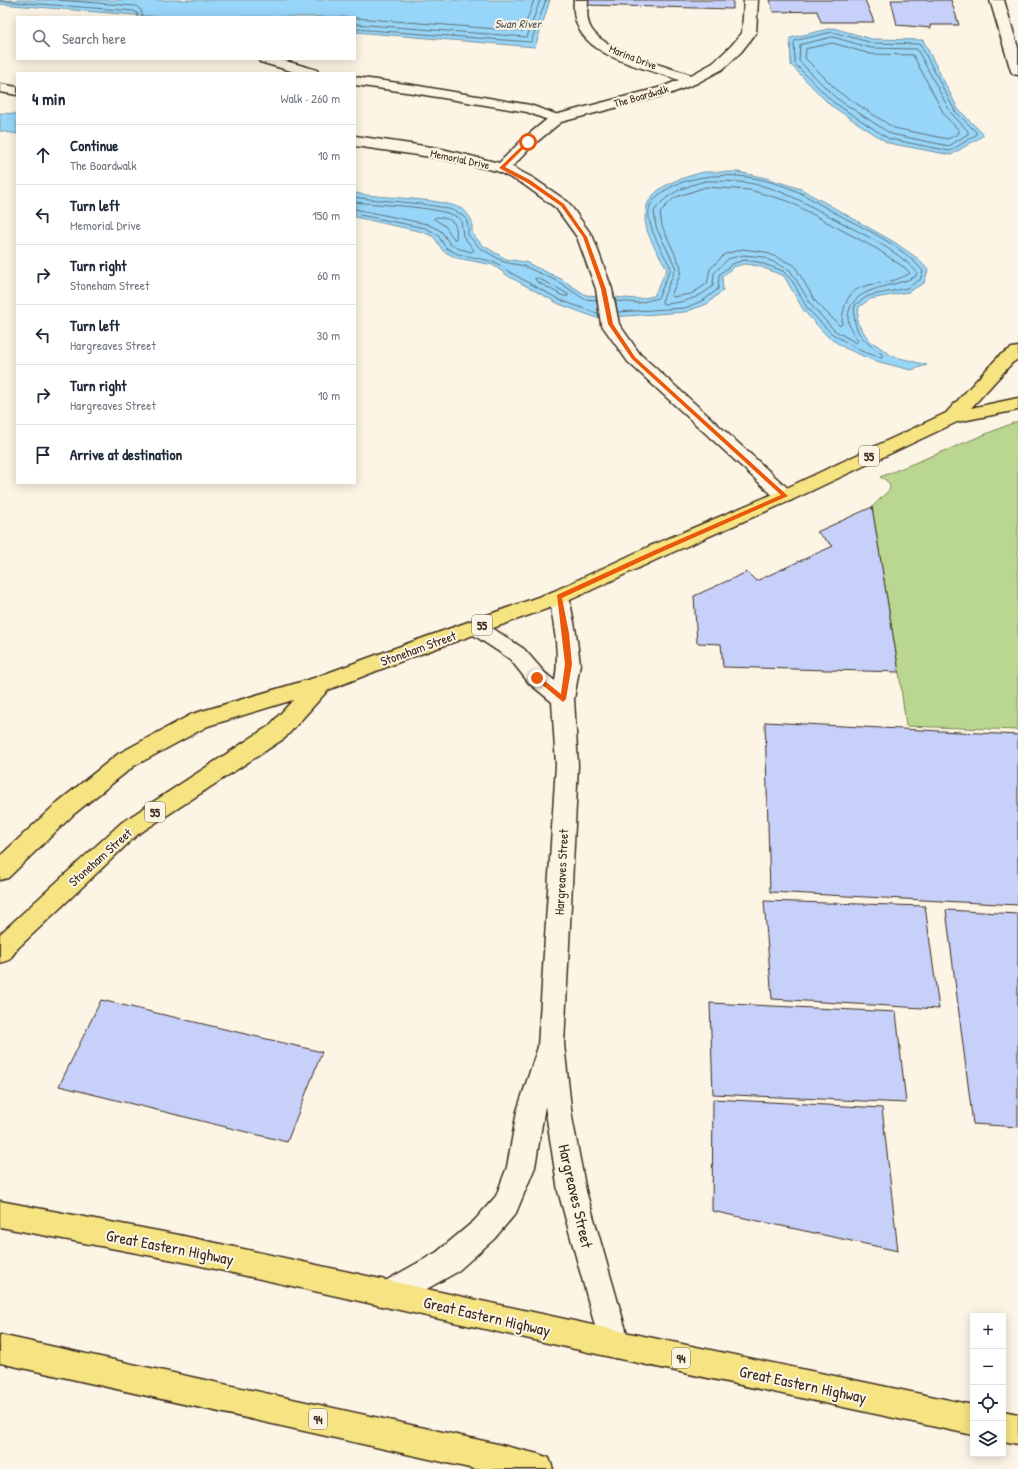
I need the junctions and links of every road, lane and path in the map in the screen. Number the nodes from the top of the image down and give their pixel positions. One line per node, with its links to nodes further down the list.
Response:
1 (581, 0): 7 (street, Marina Drive)
2 (751, 0): 7 (street, The Boardwalk)
3 (997, 0): 5 (street)
4 (268, 60): 6 (lane)
5 (1018, 71)
6 (309, 72)
7 (692, 80): 11 (street, The Boardwalk)
8 (356, 81): 11 (lane)
9 (0, 88): 10 (street)
10 (16, 90)
11 (556, 119): 13 (street, The Boardwalk)
12 (356, 141): 13 (street, Memorial Drive)
13 (502, 168): 17 (street, Memorial Drive)
14 (1018, 352): 16 (main road, Stoneham Street / 55)
15 (1018, 404): 16 (main road, Stoneham Street / 55)
16 (952, 417): 17 (main road, Stoneham Street / 55)
17 (785, 496): 18 (main road, Stoneham Street / 55)
18 (559, 597): 19 (main road, Stoneham Street / 55); 21 (street, Hargreaves Street)
19 (476, 627): 20 (main road, Stoneham Street / 55); 21 (street)
20 (321, 684): 22 (main road, Stoneham Street / 55); 23 (main road, Stoneham Street / 55)
21 (563, 699): 24 (street, Hargreaves Street)
22 (0, 871)
23 (0, 953)
24 (552, 1044): 26 (street, Hargreaves Street); 27 (street, Hargreaves Street)
25 (0, 1214): 26 (main road, Great Eastern Highway / 94)
26 (390, 1294): 27 (main road, Great Eastern Highway / 94)
27 (615, 1344): 29 (main road, Great Eastern Highway / 94)
28 (0, 1349): 32 (main road, 94)
29 (970, 1419)
30 (1006, 1427): 31 (main road)
31 (1018, 1429)
32 (494, 1463): 33 (main road, 94)
33 (538, 1469)

